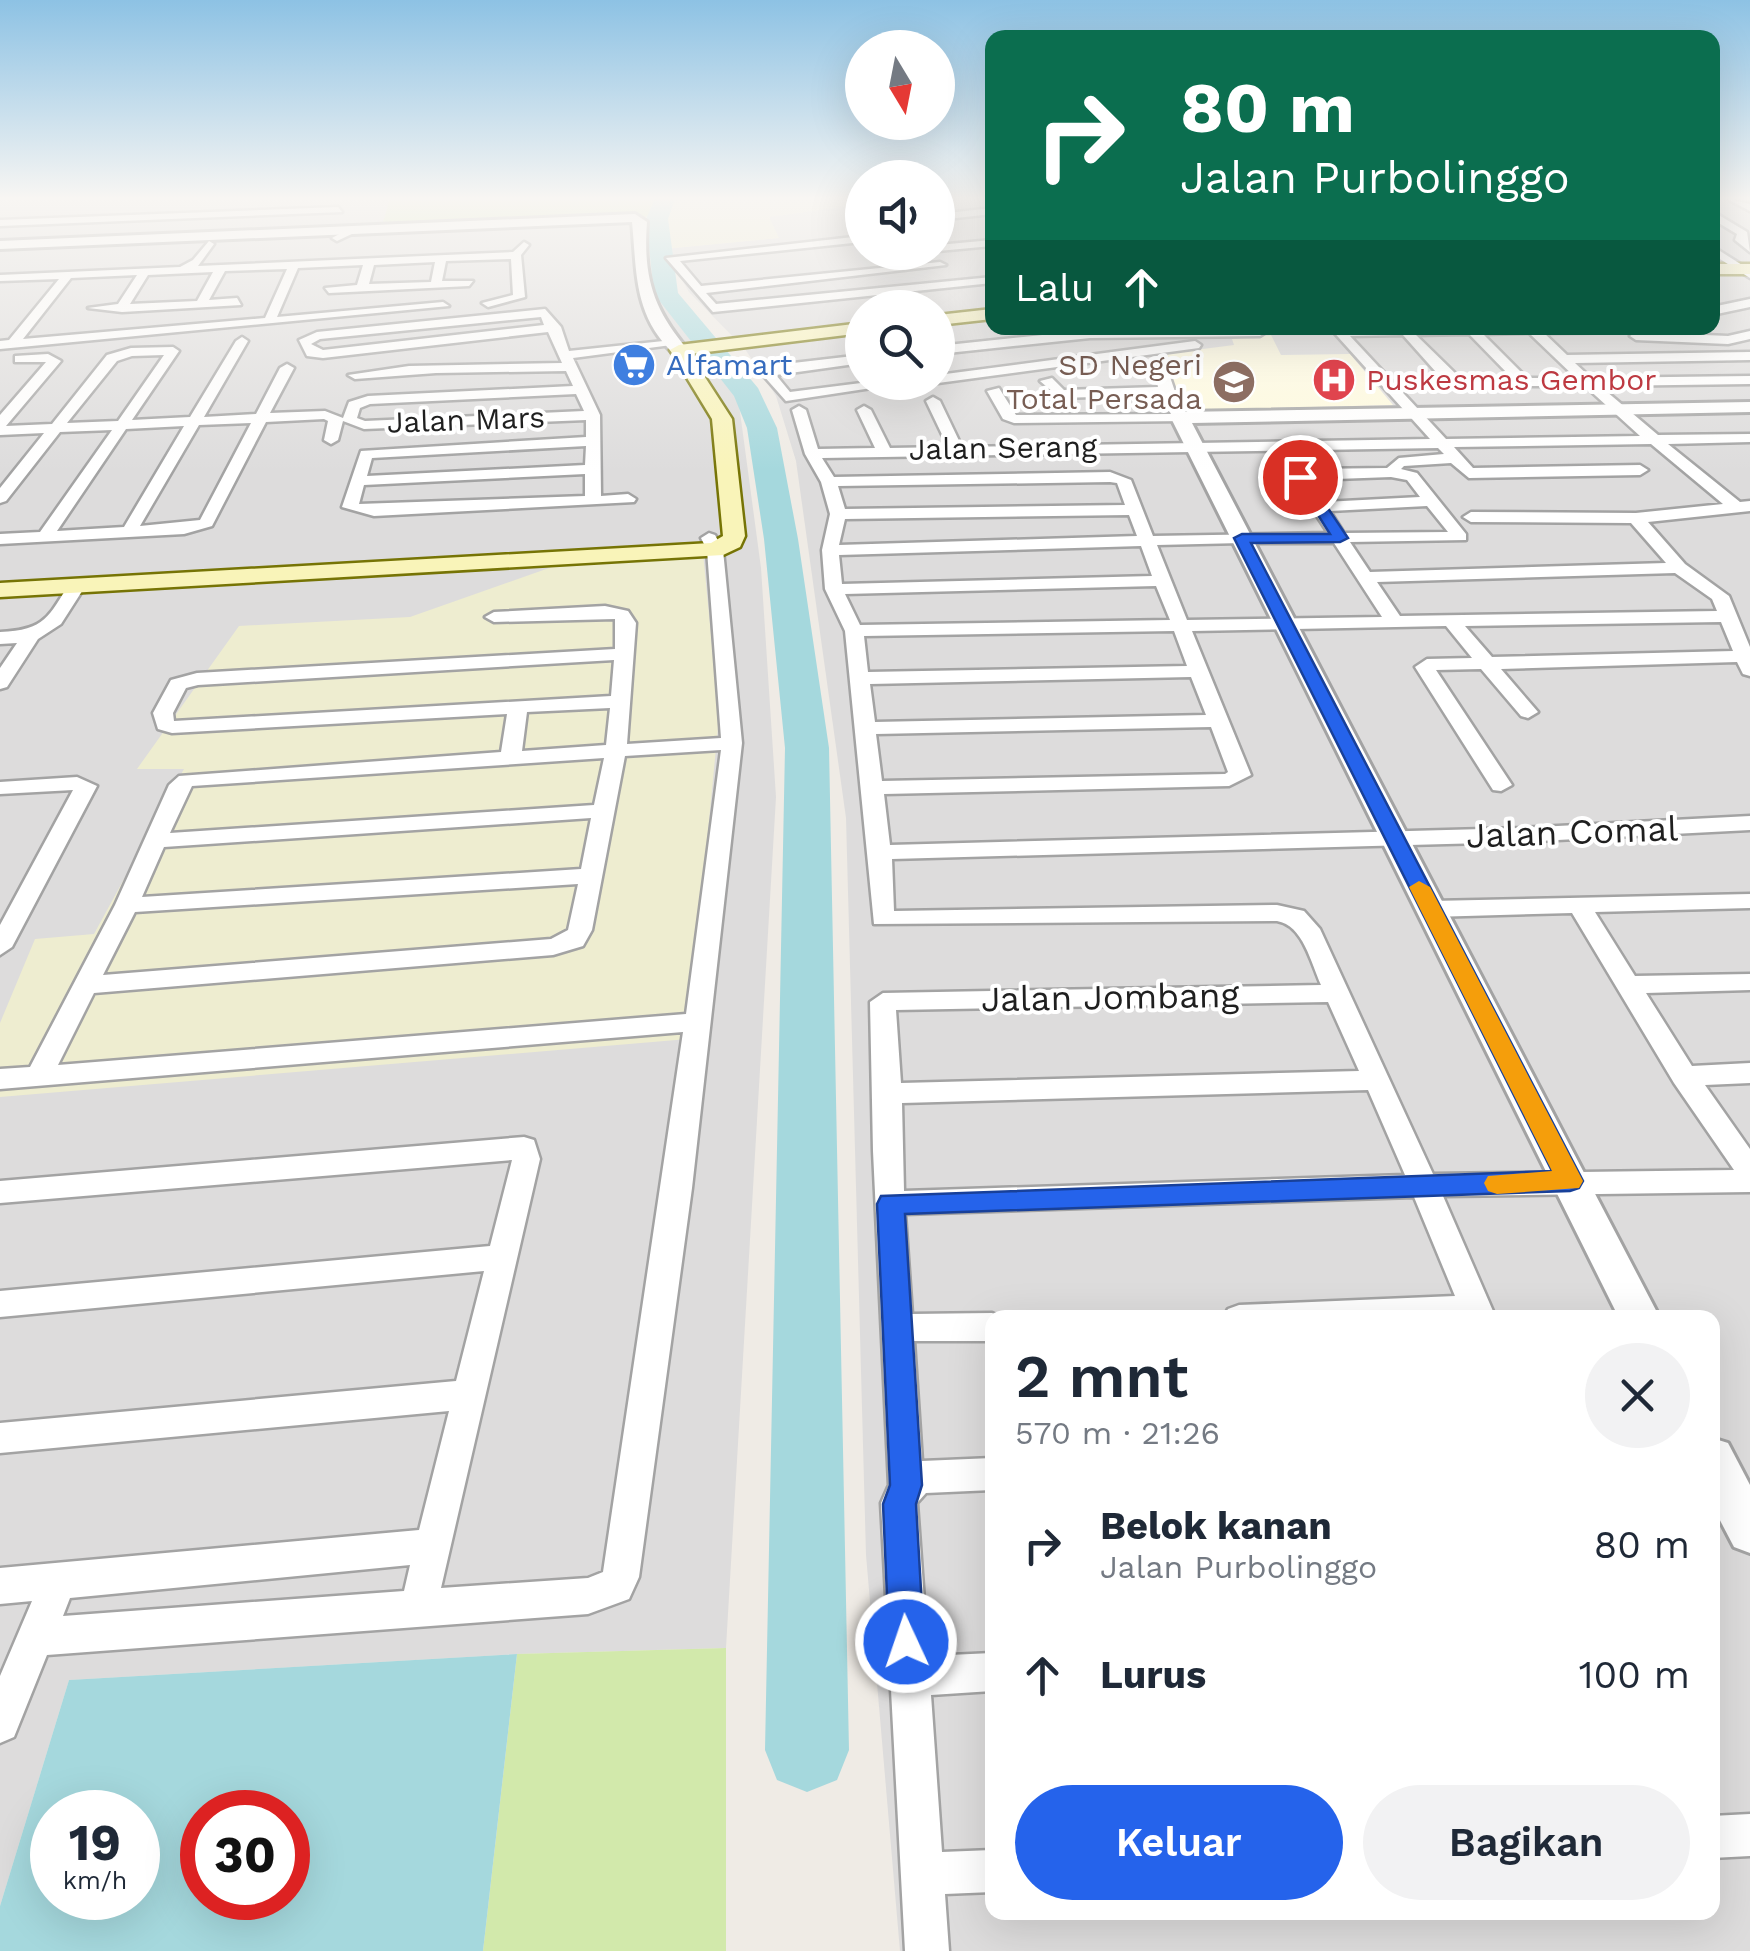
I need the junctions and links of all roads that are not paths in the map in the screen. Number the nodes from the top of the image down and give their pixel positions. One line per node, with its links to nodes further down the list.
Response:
1 (55, 290): 32 (street)
2 (133, 290): 15 (street)
3 (208, 290): 11 (street)
4 (283, 290): 19 (street)
5 (519, 290): 12 (street)
6 (644, 290): 34 (street)
7 (697, 290): 8 (street)
8 (889, 290)
9 (238, 302): 11 (street)
10 (1750, 303): 16 (street)
11 (201, 304): 15 (street)
12 (473, 304)
13 (455, 306): 19 (street)
14 (94, 308): 15 (street)
15 (122, 308)
16 (1720, 309)
17 (985, 313): 18 (main road)
18 (955, 316)
19 (271, 318): 32 (street)
20 (555, 327): 20 (street); 38 (street)
21 (845, 328): 34 (main road)
22 (845, 328): 34 (main road)
23 (1092, 335): 35 (street)
24 (1115, 335): 36 (street)
25 (1230, 335): 36 (street)
26 (1342, 335): 59 (street)
27 (1411, 335): 49 (street)
28 (1477, 335): 49 (street)
29 (1539, 335): 39 (street)
30 (1704, 335): 31 (street)
31 (1747, 338)
32 (11, 341)
33 (242, 341): 62 (street)
34 (678, 347): 38 (street); 97 (main road)
35 (955, 348)
36 (1141, 354): 45 (street)
37 (1750, 356): 39 (street)
38 (568, 357): 44 (street); 51 (street)
39 (1566, 359): 48 (street)
40 (0, 360): 64 (street)
41 (845, 361): 50 (street)
42 (287, 368): 61 (street)
43 (1162, 374): 54 (street)
44 (355, 375)
45 (955, 376)
46 (1750, 380): 48 (street)
47 (1048, 381): 54 (street)
48 (1590, 382): 49 (street); 56 (street)
49 (1524, 383)
50 (845, 389)
51 (584, 390): 60 (street); 60 (street, Jalan Mars)
52 (994, 391): 54 (street)
53 (933, 401): 72 (street)
54 (1173, 404): 59 (street); 71 (street)
55 (1750, 407): 56 (street)
56 (1617, 409): 59 (street); 67 (street)
57 (799, 410): 74 (street)
58 (864, 410): 73 (street)
59 (1409, 412): 70 (street)
60 (593, 415): 69 (street)
61 (262, 419): 62 (street); 68 (street); 91 (street)
62 (195, 422): 63 (street); 91 (street)
63 (124, 426): 65 (street); 65 (street); 92 (street)
64 (0, 428): 65 (street)
65 (56, 428): 81 (street)
66 (1750, 438): 67 (street, Jalan Serang)
67 (1652, 439): 70 (street, Jalan Serang); 85 (street)
68 (331, 440)
69 (594, 440): 76 (street); 79 (street)
70 (1440, 442): 71 (street, Jalan Serang); 75 (street)
71 (1194, 445): 72 (street, Jalan Serang); 93 (street)
72 (956, 448): 73 (street, Jalan Serang)
73 (883, 450): 74 (street, Jalan Serang)
74 (812, 454): 80 (street)
75 (1453, 458): 77 (street); 78 (street)
76 (594, 468): 79 (street); 83 (street)
77 (1640, 470)
78 (1391, 472): 84 (street); 86 (street)
79 (356, 481): 83 (street)
80 (829, 482): 87 (street); 88 (street)
81 (0, 498)
82 (628, 500): 83 (street)
83 (593, 501)
84 (1432, 502): 86 (street); 90 (street)
85 (1742, 506): 89 (street)
86 (1320, 507): 94 (street)
87 (1135, 510): 88 (street); 96 (street)
88 (838, 514): 98 (street)
89 (1636, 518): 90 (street); 99 (street)
90 (1454, 530): 94 (street)
91 (129, 532): 92 (street)
92 (44, 537): 95 (street)
93 (1242, 538): 94 (street); 96 (street); 109 (street)
94 (1340, 538): 100 (street)
95 (0, 539)
96 (1147, 541): 98 (street); 101 (street)
97 (712, 544): 102 (main road); 103 (main road); 126 (street)
98 (830, 550): 104 (street)
99 (1679, 568): 100 (street); 111 (street)
100 (1366, 577): 108 (street)
101 (1162, 581): 104 (street); 110 (street)
102 (0, 582)
103 (77, 586): 105 (main road); 113 (street)
104 (834, 589): 112 (street)
105 (0, 590)
106 (494, 616): 115 (street)
107 (1449, 619): 108 (street); 111 (street); 116 (street)
108 (1393, 620): 109 (street)
109 (1284, 622): 110 (street); 134 (street)
110 (1180, 625): 112 (street); 118 (street)
111 (1738, 627): 117 (street)
112 (854, 631): 119 (street)
113 (30, 637): 114 (street); 120 (street)
114 (0, 638)
115 (626, 654): 121 (street); 122 (street)
116 (1488, 663): 117 (street); 123 (street); 129 (street)
117 (1747, 663)
118 (1198, 671): 119 (street); 124 (street)
119 (861, 678): 125 (street)
120 (0, 683)
121 (623, 701): 122 (street); 127 (street)
122 (518, 708): 128 (street)
123 (1528, 712)
124 (1219, 721): 125 (street); 131 (street)
125 (866, 728): 131 (street)
126 (732, 743): 127 (street); 147 (street)
127 (616, 751): 128 (street); 132 (street)
128 (511, 758): 135 (street)
129 (1501, 785)
130 (0, 788): 142 (street)
131 (871, 788): 136 (street)
132 (604, 810): 135 (street); 137 (street)
133 (1750, 823): 134 (street, Jalan Comal)
134 (1394, 838): 136 (street, Jalan Comal); 141 (street)
135 (156, 841): 140 (street)
136 (880, 852): 146 (street)
137 (589, 876): 140 (street); 144 (street)
138 (1750, 901): 139 (street)
139 (1578, 904): 141 (street); 145 (street)
140 (127, 905): 144 (street)
141 (1431, 910): 155 (street)
142 (0, 947)
143 (1750, 982): 145 (street)
144 (86, 985): 149 (street)
145 (1632, 986): 150 (street)
146 (1337, 993): 152 (street); 153 (street, Jalan Jombang)
147 (697, 1022): 149 (street); 175 (street)
148 (1750, 1073): 150 (street)
149 (40, 1076): 151 (street)
150 (1684, 1076): 154 (street)
151 (0, 1079)
152 (1373, 1080): 153 (street); 157 (street)
153 (888, 1093): 159 (street)
154 (1750, 1171)
155 (1570, 1181): 156 (street); 157 (street); 163 (street)
156 (1750, 1181)
157 (1425, 1184): 159 (street); 162 (street)
158 (0, 1192): 160 (street)
159 (891, 1204): 165 (street)
160 (502, 1257): 161 (street); 166 (street)
161 (0, 1304)
162 (1477, 1310)
163 (1636, 1310)
164 (985, 1327): 165 (street)
165 (898, 1328): 170 (street)
166 (466, 1395): 167 (street); 172 (street)
167 (0, 1438)
168 (1720, 1473): 171 (street)
169 (985, 1474): 170 (street)
170 (906, 1485): 178 (street)
171 (1750, 1531)
172 (430, 1546): 173 (street); 175 (street)
173 (59, 1580): 174 (street); 176 (street)
174 (0, 1586)
175 (418, 1608): 176 (street)
176 (37, 1638): 179 (street)
177 (985, 1672): 178 (street)
178 (908, 1677): 183 (street)
179 (0, 1724)
180 (1750, 1835): 181 (street)
181 (1720, 1836)
182 (985, 1871): 183 (street)
183 (924, 1874): 184 (street)
184 (927, 1951)

